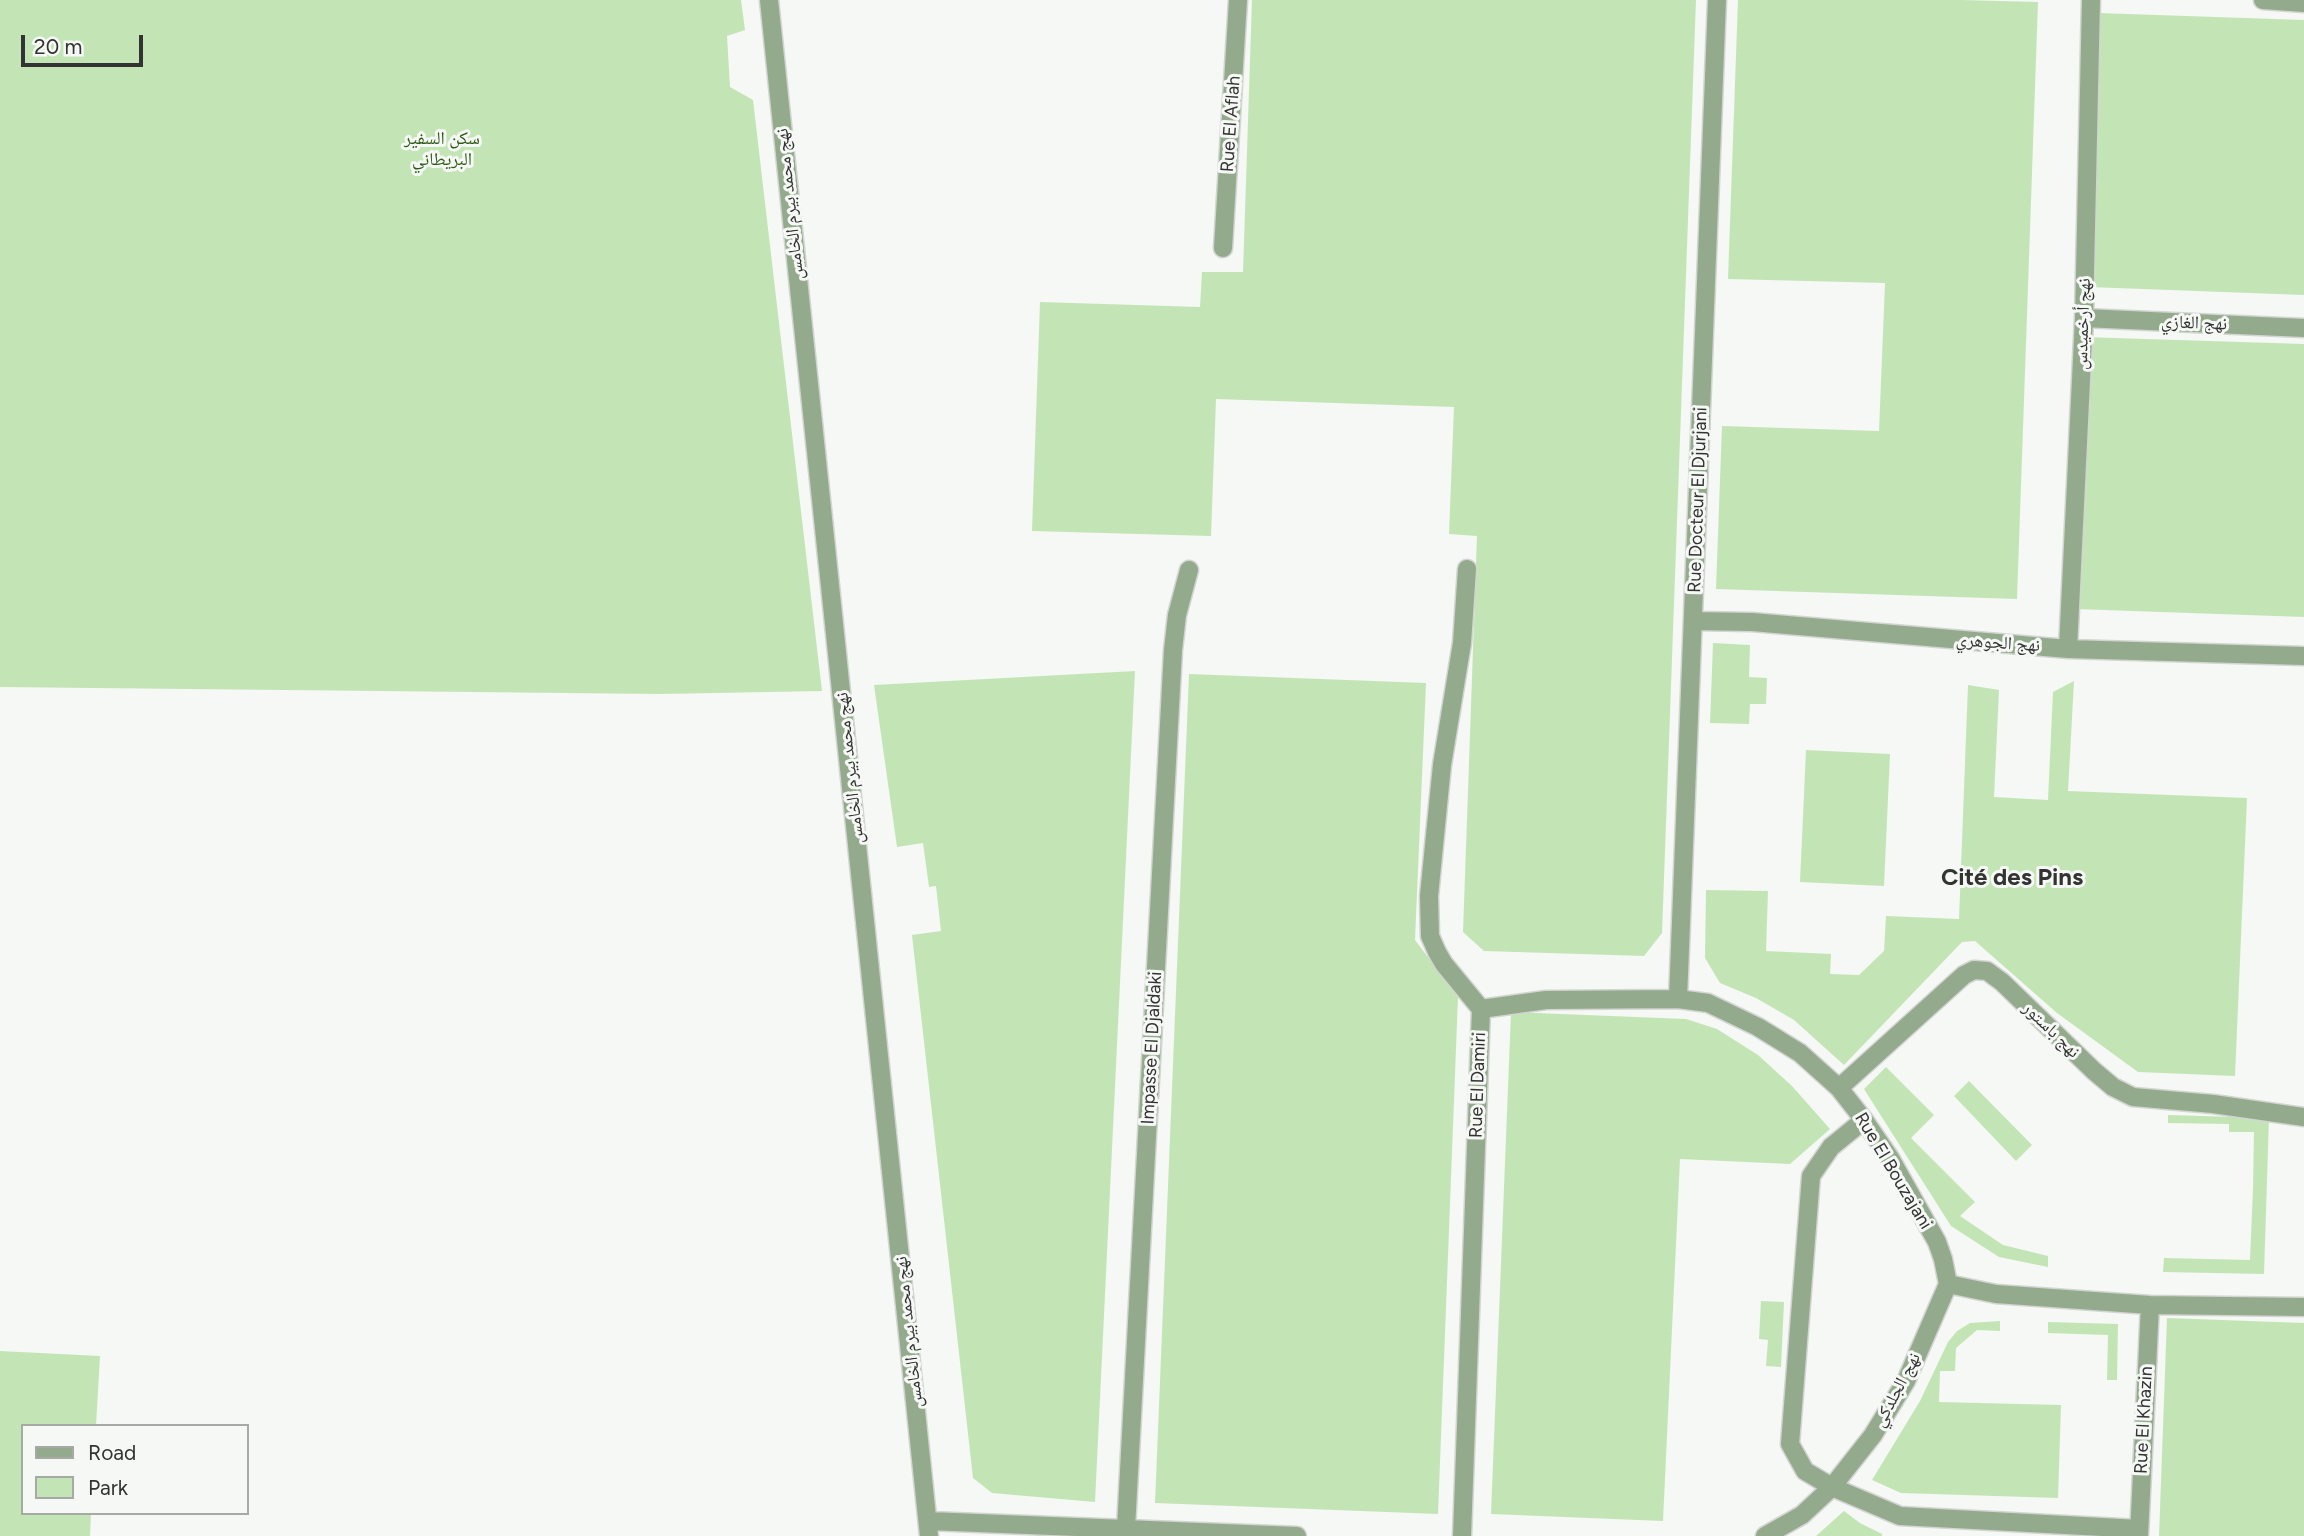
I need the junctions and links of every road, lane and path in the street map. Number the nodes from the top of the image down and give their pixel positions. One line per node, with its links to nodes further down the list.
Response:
1 (769, 0): 25 (street, نهج محمد بيرم الخامس)
2 (1238, 0): 7 (street, Rue El Aflah)
3 (1717, 0): 12 (street, Rue Docteur El Djurjani)
4 (2091, 0): 8 (street, نهج أرخميدس)
5 (2263, 0): 6 (street)
6 (2304, 3)
7 (1223, 248)
8 (2084, 318): 9 (street, نهج الغازي); 13 (street, نهج أرخميدس)
9 (2304, 328)
10 (1467, 569): 16 (street, Rue El Damiri)
11 (1189, 570): 24 (street, Impasse El Djaldaki)
12 (1693, 621): 13 (street, نهج الجوهري); 15 (street, Rue Docteur El Djurjani)
13 (2068, 649): 14 (street, نهج الجوهري)
14 (2304, 656)
15 (1678, 999): 16 (street, Rue El Bouzajani); 17 (street, Rue El Bouzajani)
16 (1481, 1009): 28 (street, Rue El Damiri)
17 (1839, 1088): 18 (street, نهج باستور); 19 (street, Rue El Bouzajani)
18 (2304, 1117)
19 (1864, 1120): 20 (street, Rue El Bouzajani); 23 (street)
20 (1948, 1284): 21 (street); 23 (street, نهج الجلدكي)
21 (2150, 1305): 22 (street); 26 (street, Rue El Khazin)
22 (2304, 1307)
23 (1832, 1487): 26 (street); 29 (street, نهج الجلدكي)
24 (1126, 1528): 25 (street); 27 (street)
25 (929, 1529)
26 (2139, 1533)
27 (1297, 1536)
28 (1462, 1536)
29 (1765, 1536)

